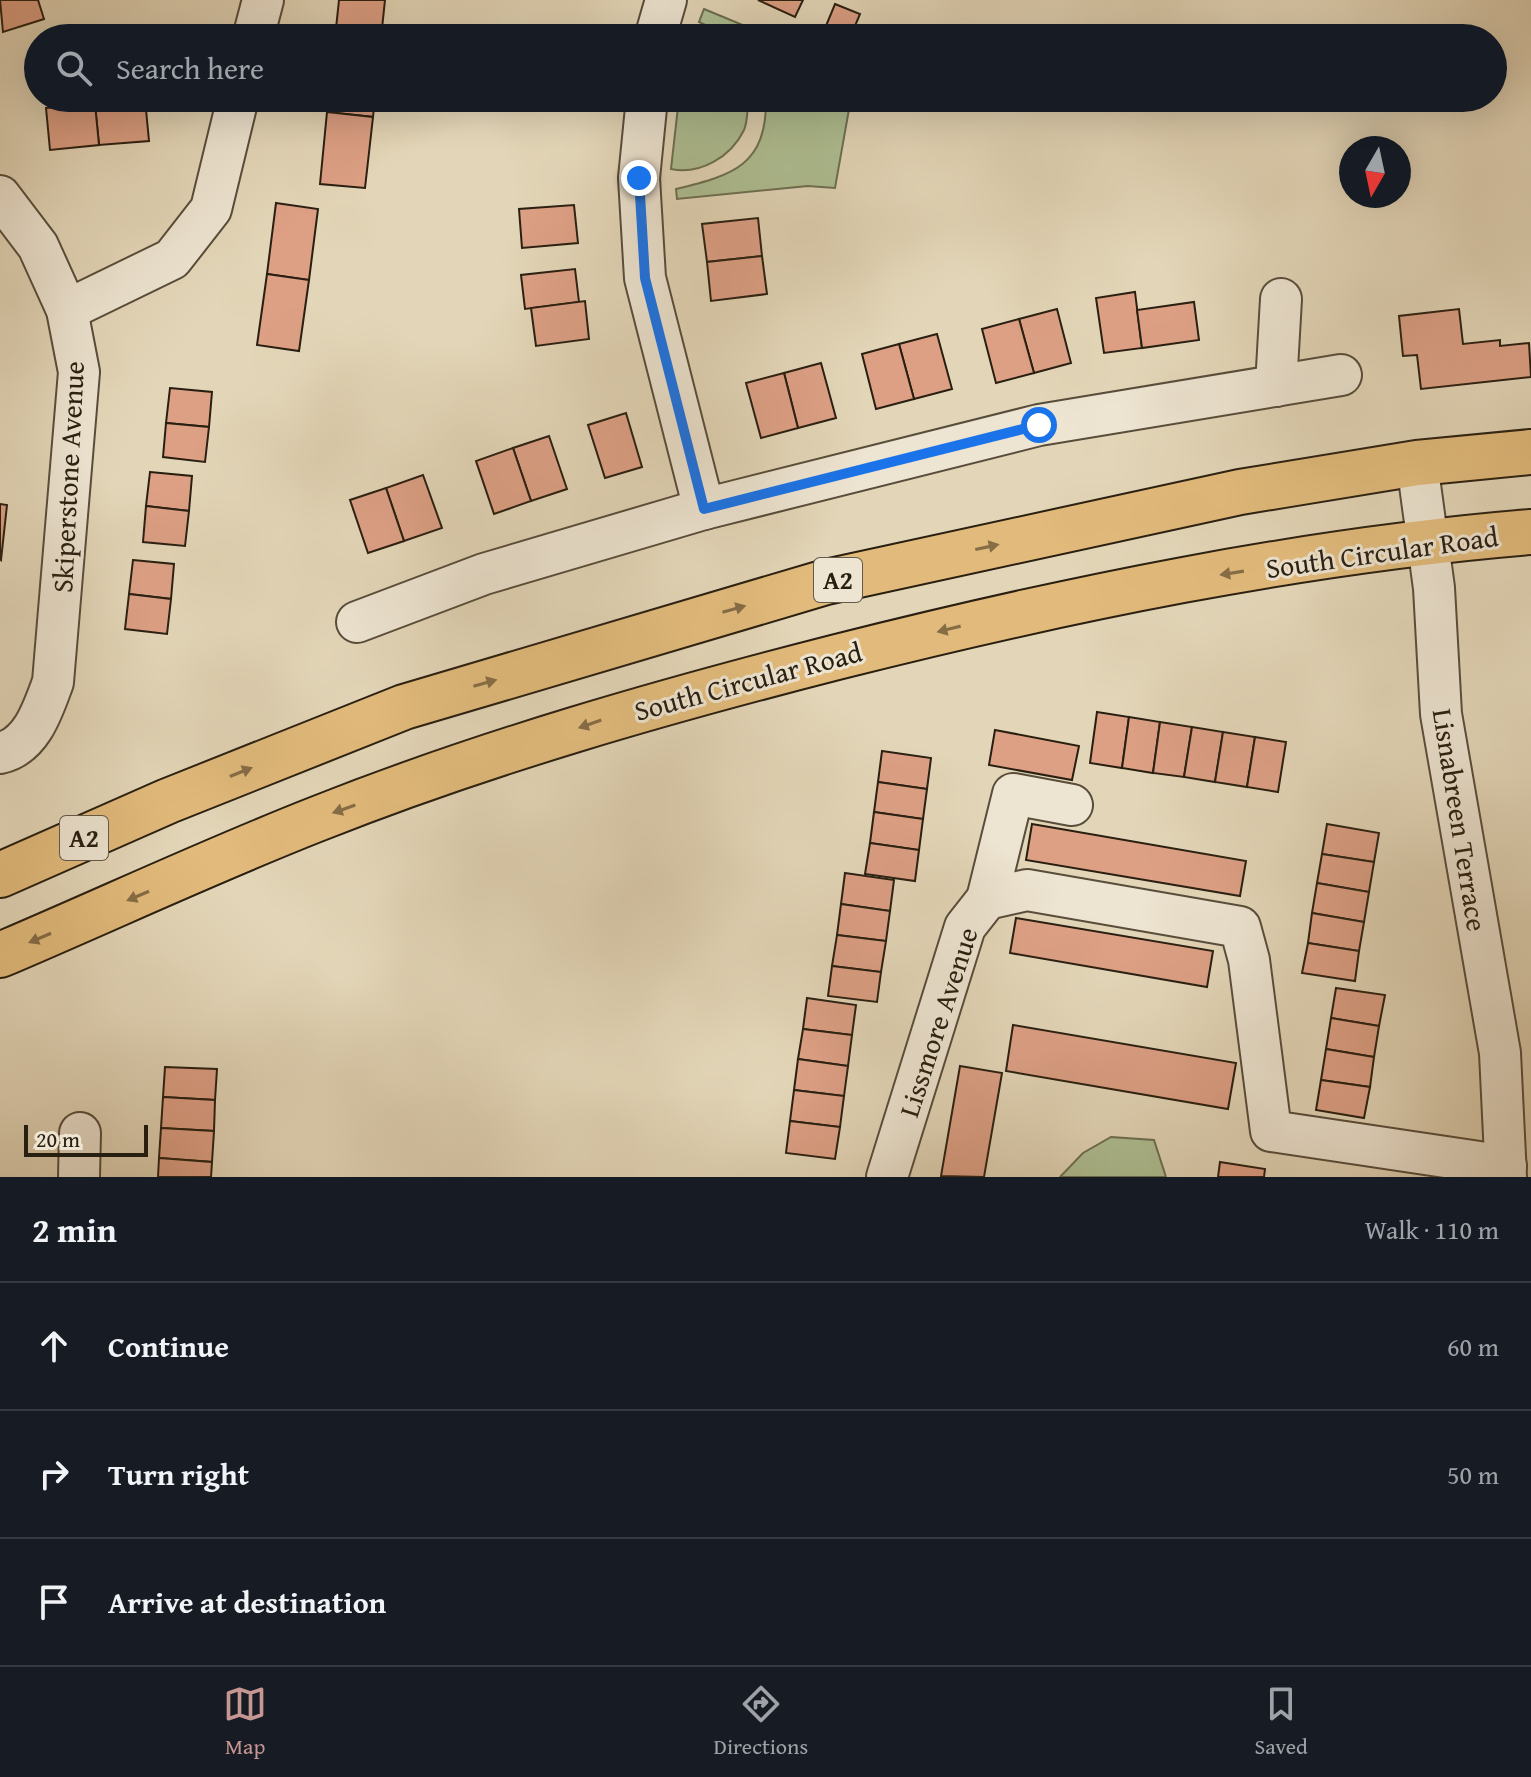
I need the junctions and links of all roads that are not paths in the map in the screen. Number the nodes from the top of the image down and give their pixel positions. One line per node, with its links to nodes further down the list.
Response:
1 (263, 0): 3 (street)
2 (666, 0): 4 (street)
3 (257, 24)
4 (659, 24)
5 (235, 112): 9 (street)
6 (646, 112): 14 (street)
7 (0, 196): 9 (street, Skiperstone Avenue)
8 (1281, 299): 11 (street)
9 (67, 310): 18 (street, Skiperstone Avenue)
10 (1341, 375): 11 (street)
11 (1276, 386): 14 (street)
12 (1531, 452): 13 (highway, A2)
13 (1417, 463): 16 (street, Lisnabreen Terrace); 20 (highway, A2, one-way to 13)
14 (704, 509): 17 (street)
15 (1531, 532): 16 (highway, South Circular Road)
16 (1427, 542): 22 (highway, South Circular Road, one-way to 22); 24 (street, Lisnabreen Terrace)
17 (357, 622)
18 (0, 753)
19 (1072, 805): 21 (street)
20 (0, 875)
21 (987, 899): 24 (street, Lissmore Avenue); 26 (street, Lissmore Avenue)
22 (0, 955)
23 (80, 1133): 25 (street)
24 (1506, 1172)
25 (79, 1177)
26 (887, 1177)

